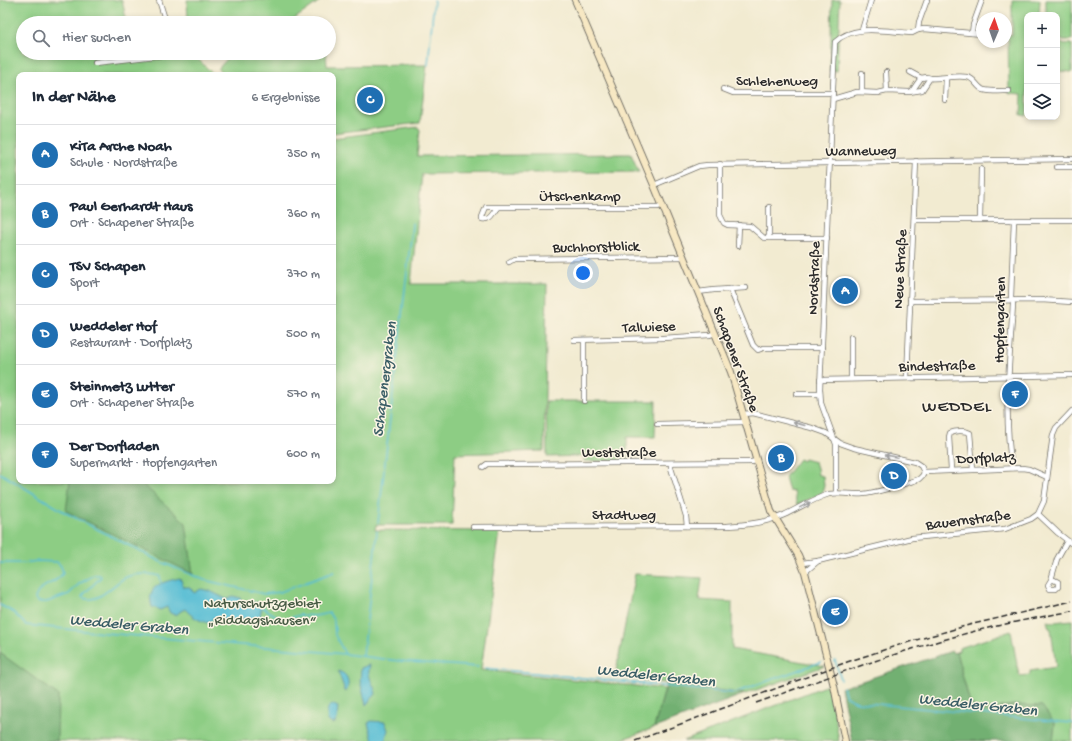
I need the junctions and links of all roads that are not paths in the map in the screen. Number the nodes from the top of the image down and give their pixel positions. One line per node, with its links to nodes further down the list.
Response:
1 (159, 0): 6 (street)
2 (575, 0): 35 (street, Schapener Straße)
3 (871, 0): 8 (street)
4 (927, 0): 9 (street)
5 (982, 0): 7 (street)
6 (164, 16)
7 (975, 19): 10 (street)
8 (862, 30): 9 (street); 25 (street, Nordstraße)
9 (918, 30): 10 (street)
10 (972, 33): 11 (street)
11 (976, 33)
12 (121, 60): 13 (street)
13 (95, 63)
14 (886, 72): 21 (street)
15 (910, 72): 17 (street)
16 (862, 73): 23 (street)
17 (921, 78): 18 (street); 24 (street)
18 (930, 78): 19 (street); 24 (street)
19 (946, 78): 22 (street); 27 (street)
20 (723, 89): 25 (street, Schlehenweg)
21 (887, 91): 23 (street); 24 (street)
22 (1009, 91)
23 (862, 92): 26 (street)
24 (912, 92)
25 (833, 93): 26 (street, Nordstraße)
26 (833, 98): 30 (street, Nordstraße)
27 (945, 100)
28 (1072, 159): 29 (street, Wanneweg)
29 (916, 162): 30 (street, Wanneweg); 40 (street, Neue Straße)
30 (830, 163): 31 (street, Wanneweg); 45 (street, Nordstraße)
31 (720, 164): 35 (street, Wanneweg); 43 (street)
32 (1057, 167): 33 (street)
33 (1072, 167)
34 (981, 169): 39 (street)
35 (654, 184): 36 (street, Schapener Straße)
36 (662, 205): 37 (street, Ütschenkamp); 47 (street, Schapener Straße)
37 (499, 207)
38 (769, 207): 44 (street)
39 (980, 219): 40 (street); 41 (street)
40 (914, 220): 53 (street, Neue Straße)
41 (1014, 220): 42 (street); 52 (street, Hopfengarten)
42 (1072, 220)
43 (739, 225): 44 (street); 46 (street)
44 (770, 238): 45 (street)
45 (827, 238): 59 (street, Nordstraße)
46 (738, 246)
47 (682, 257): 48 (street, Buchhorstblick); 51 (street, Schapener Straße)
48 (510, 262)
49 (746, 288): 50 (street)
50 (730, 289): 51 (street); 59 (street)
51 (698, 292): 55 (street, Schapener Straße)
52 (1012, 300): 53 (street); 54 (street); 61 (street, Hopfengarten)
53 (910, 301): 62 (street, Neue Straße)
54 (1072, 302)
55 (715, 333): 58 (street, Talwiese); 69 (street, Schapener Straße)
56 (851, 337): 63 (street)
57 (574, 340): 58 (street, Talwiese)
58 (584, 340): 67 (street)
59 (822, 348): 64 (street, Nordstraße)
60 (1072, 375): 61 (street, Bindestraße)
61 (1009, 377): 62 (street, Bindestraße); 76 (street, Hopfengarten)
62 (907, 378): 63 (street, Bindestraße)
63 (850, 379): 64 (street, Bindestraße)
64 (820, 380): 66 (street, Nordstraße)
65 (796, 394): 66 (street)
66 (820, 394): 72 (street, Nordstraße)
67 (584, 401)
68 (1072, 411): 80 (street)
69 (744, 414): 70 (street, Schapener Straße); 72 (street, one-way to 69)
70 (746, 422): 71 (street); 73 (street, Schapener Straße)
71 (657, 424)
72 (835, 439): 79 (street, one-way to 72); 81 (street, Nordstraße)
73 (757, 461): 74 (street, Weststraße); 83 (street, Schapener Straße)
74 (671, 463): 75 (street, Weststraße); 84 (street)
75 (483, 467)
76 (1012, 468): 77 (street, Dorfplatz); 80 (street, Dorfplatz)
77 (973, 469): 78 (street, Dorfplatz); 78 (street)
78 (951, 470): 79 (street, Dorfplatz)
79 (924, 472): 81 (street)
80 (1047, 477): 82 (street)
81 (836, 493): 83 (street, Stadtweg, one-way to 81)
82 (1038, 514): 86 (street); 88 (street, Bauernstraße)
83 (775, 518): 84 (street, Stadtweg); 89 (street, Schapener Straße)
84 (687, 526): 85 (street, Stadtweg)
85 (473, 527)
86 (1067, 541): 87 (street); 91 (street)
87 (1072, 544)
88 (818, 561): 89 (street, Bauernstraße); 90 (street, Bauernstraße)
89 (802, 563): 90 (street, Schapener Straße)
90 (805, 572): 92 (street, Schapener Straße)
91 (1051, 580)
92 (846, 741)

